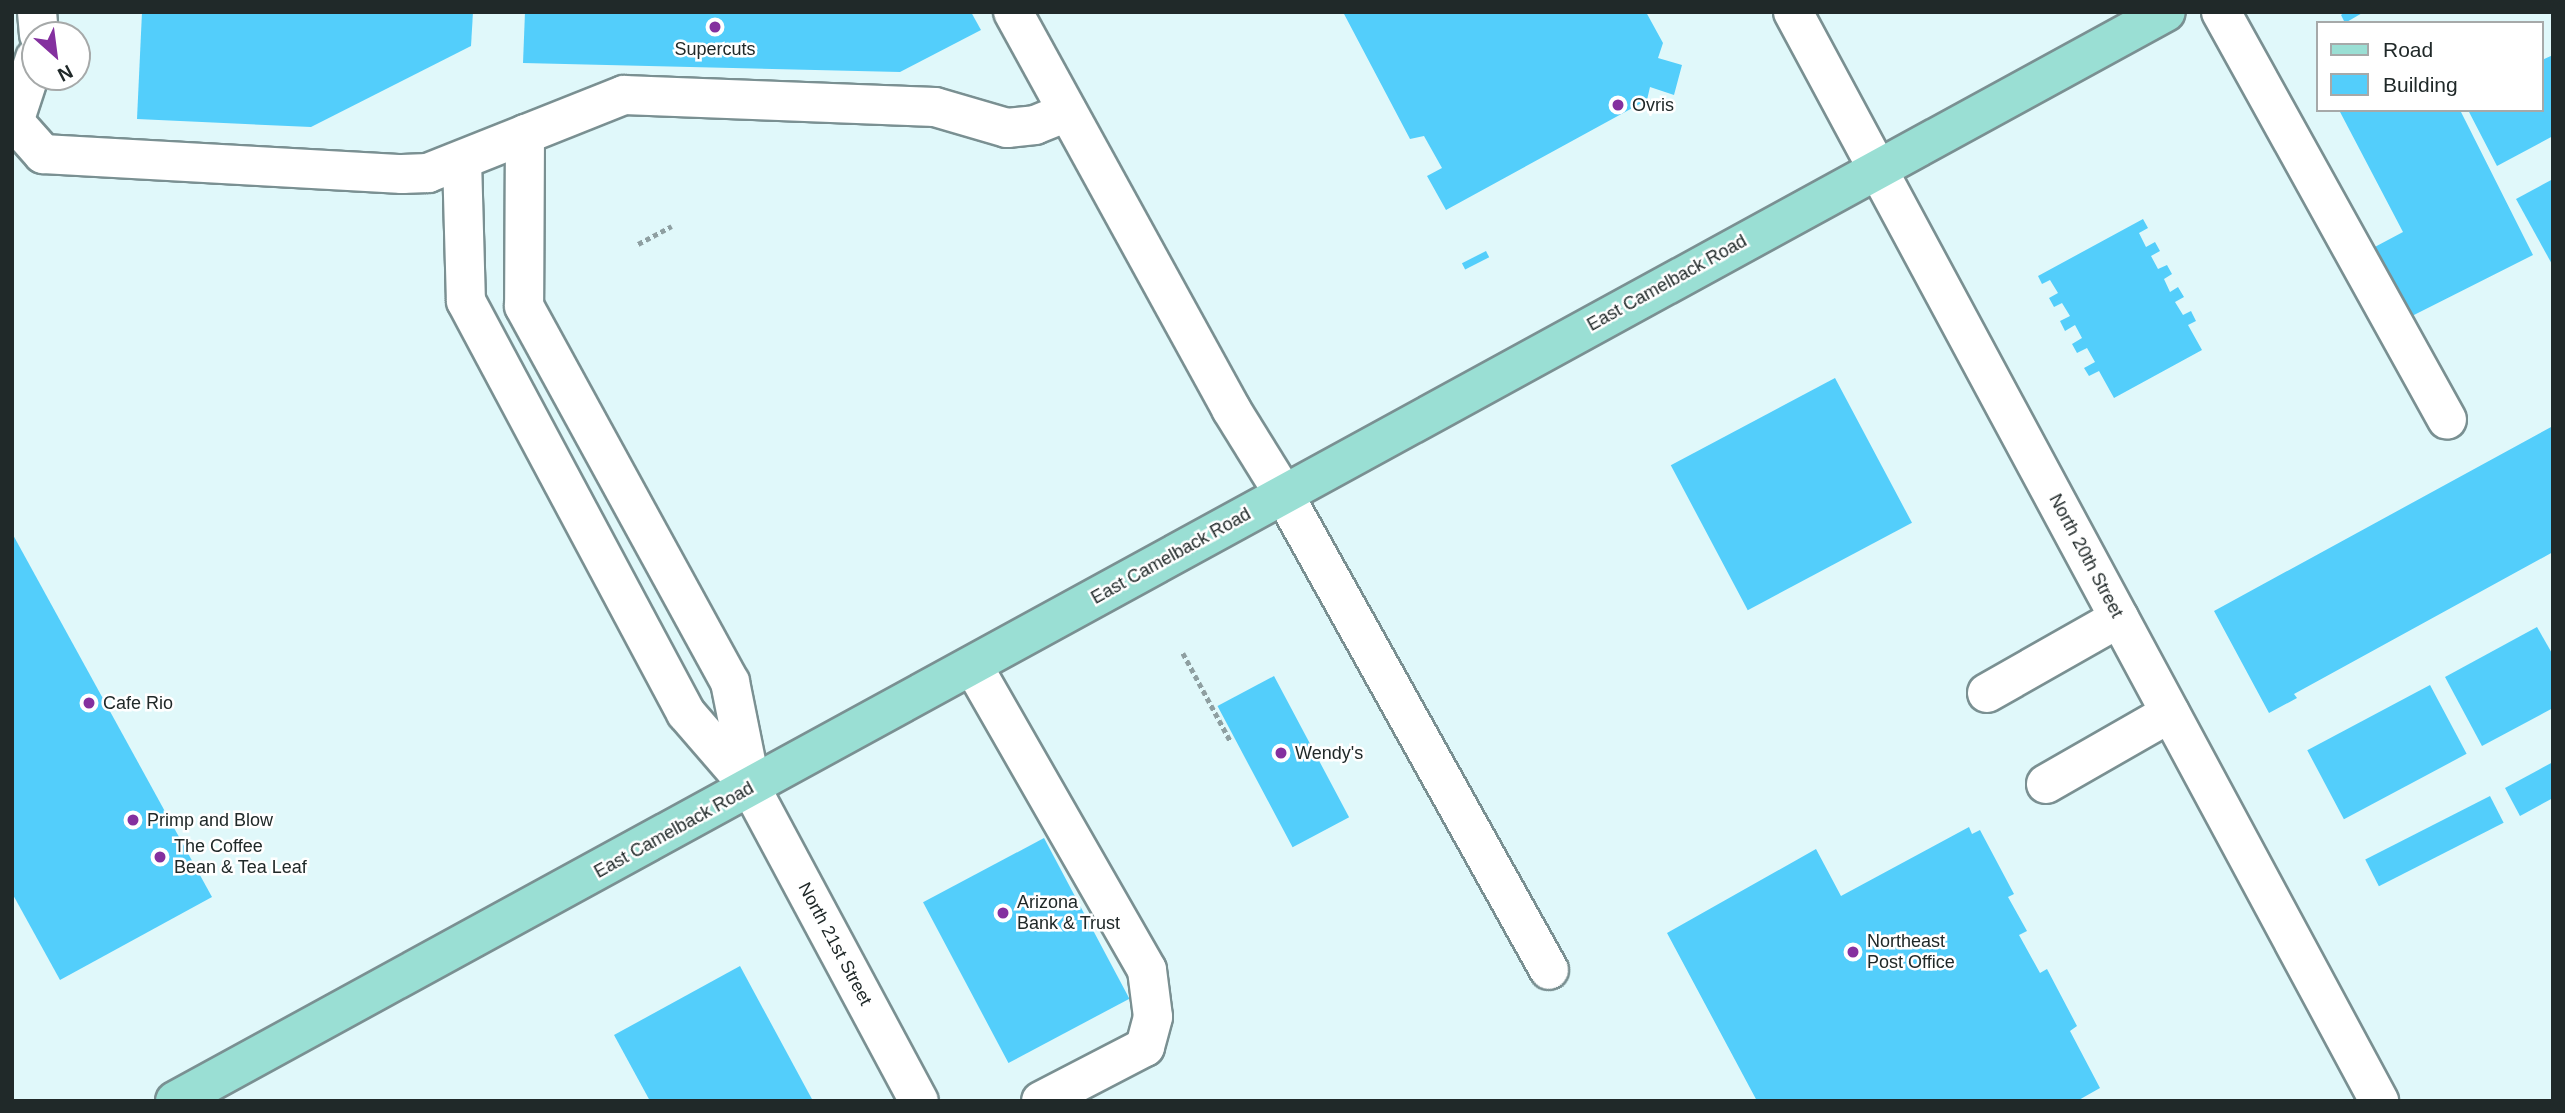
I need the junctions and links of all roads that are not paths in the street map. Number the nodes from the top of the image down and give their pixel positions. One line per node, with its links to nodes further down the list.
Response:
1 (1013, 12): 6 (street)
2 (1793, 12): 10 (street, North 20th Street)
3 (2166, 12): 10 (main road, East Camelback Road)
4 (2221, 12): 11 (street)
5 (24, 91): 7 (street)
6 (1068, 112): 8 (street); 12 (street)
7 (14, 119): 9 (street)
8 (525, 134): 9 (street); 18 (street)
9 (462, 160): 18 (street)
10 (1876, 169): 12 (main road, East Camelback Road); 13 (street, North 20th Street)
11 (2447, 420)
12 (1283, 493): 14 (main road, East Camelback Road); 19 (street)
13 (2119, 618): 15 (street); 16 (street, North 20th Street)
14 (973, 666): 18 (main road, East Camelback Road); 22 (street)
15 (1987, 692)
16 (2170, 713): 17 (street); 23 (street, North 20th Street)
17 (2046, 784)
18 (751, 788): 20 (main road, East Camelback Road); 21 (street, North 21st Street)
19 (1549, 970)
20 (176, 1101)
21 (919, 1101)
22 (1041, 1101)
23 (2379, 1101)

